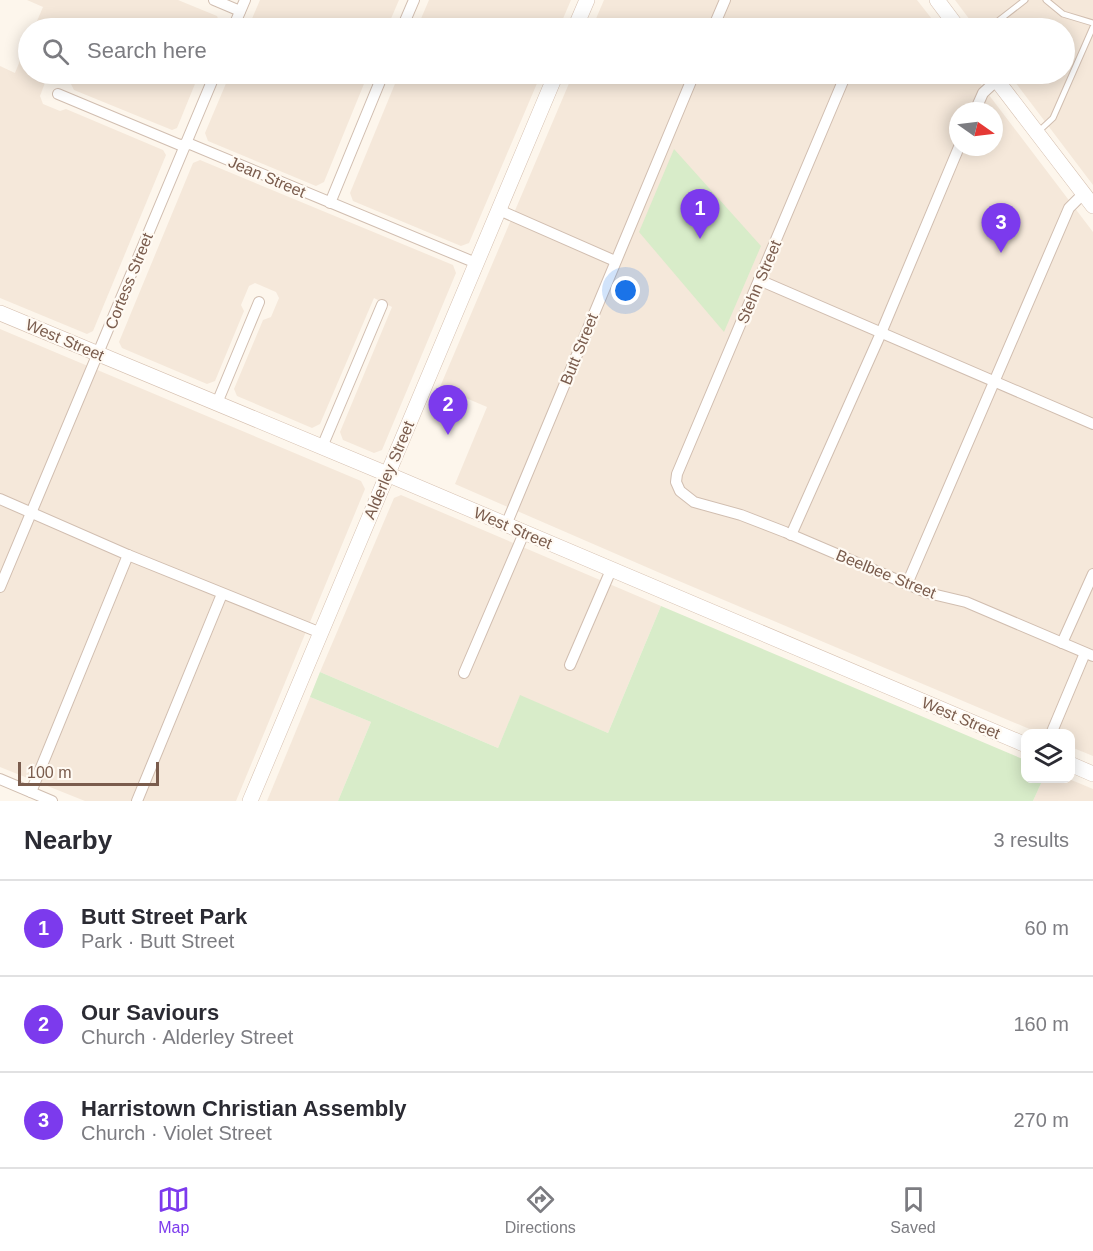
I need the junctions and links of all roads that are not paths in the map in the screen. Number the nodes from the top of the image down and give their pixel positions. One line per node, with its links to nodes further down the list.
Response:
1 (214, 0): 9 (street)
2 (245, 0): 9 (street)
3 (414, 0): 11 (street)
4 (587, 0): 12 (main road)
5 (725, 0): 13 (street)
6 (937, 0): 14 (main road)
7 (1025, 0): 15 (lane)
8 (1047, 0): 16 (lane)
9 (240, 11): 10 (street)
10 (237, 18)
11 (406, 18)
12 (579, 18)
13 (717, 18)
14 (950, 18)
15 (1002, 18)
16 (1074, 18)
17 (1075, 18): 18 (lane)
18 (1093, 25): 19 (lane)
19 (1085, 46): 20 (lane); 21 (lane)
20 (1093, 49)
21 (1075, 68)
22 (211, 84): 33 (street, Cortess Street)
23 (379, 84): 36 (street)
24 (552, 84): 37 (main road, Alderley Street)
25 (690, 84): 38 (street, Butt Street)
26 (842, 84): 40 (street, Stehn Street)
27 (989, 84): 31 (street)
28 (1001, 84): 32 (main road)
29 (1068, 84): 32 (lane)
30 (58, 94): 33 (street, Jean Street)
31 (979, 102)
32 (1038, 132): 35 (main road)
33 (185, 144): 36 (street, Jean Street); 45 (street, Cortess Street)
34 (955, 156): 44 (street)
35 (1088, 200): 46 (street)
36 (330, 203): 39 (street, Jean Street)
37 (499, 210): 38 (street); 39 (main road, Alderley Street)
38 (615, 261): 54 (street, Butt Street)
39 (476, 263): 50 (main road, Alderley Street)
40 (759, 280): 44 (street); 51 (street, Stehn Street)
41 (259, 302): 47 (street)
42 (382, 305): 49 (street)
43 (0, 313): 45 (main road, West Street)
44 (881, 333): 46 (street); 56 (street)
45 (99, 354): 47 (main road, West Street); 53 (street, Cortess Street)
46 (995, 382): 48 (street); 60 (street)
47 (217, 403): 49 (main road, West Street)
48 (1093, 424)
49 (322, 447): 50 (main road, West Street)
50 (387, 474): 54 (main road, West Street); 63 (main road, Alderley Street)
51 (680, 490): 56 (street, Beelbee Street)
52 (0, 499): 53 (street)
53 (32, 513): 57 (street); 61 (street, Cortess Street)
54 (506, 525): 55 (main road, West Street)
55 (524, 533): 58 (main road, West Street); 67 (street)
56 (791, 535): 60 (street, Beelbee Street)
57 (128, 555): 62 (street); 73 (street)
58 (611, 570): 66 (street); 69 (main road, West Street)
59 (1093, 574): 64 (street)
60 (907, 584): 64 (street, Beelbee Street)
61 (0, 587)
62 (222, 594): 63 (street); 75 (street)
63 (321, 633): 76 (main road, Alderley Street)
64 (1062, 643): 65 (street, Beelbee Street)
65 (1089, 655): 68 (street)
66 (570, 665)
67 (464, 673)
68 (1054, 729)
69 (1021, 743)
70 (1075, 766): 71 (main road)
71 (1093, 774)
72 (0, 779): 73 (street)
73 (31, 792): 74 (street)
74 (52, 801)
75 (137, 801)
76 (250, 801)

